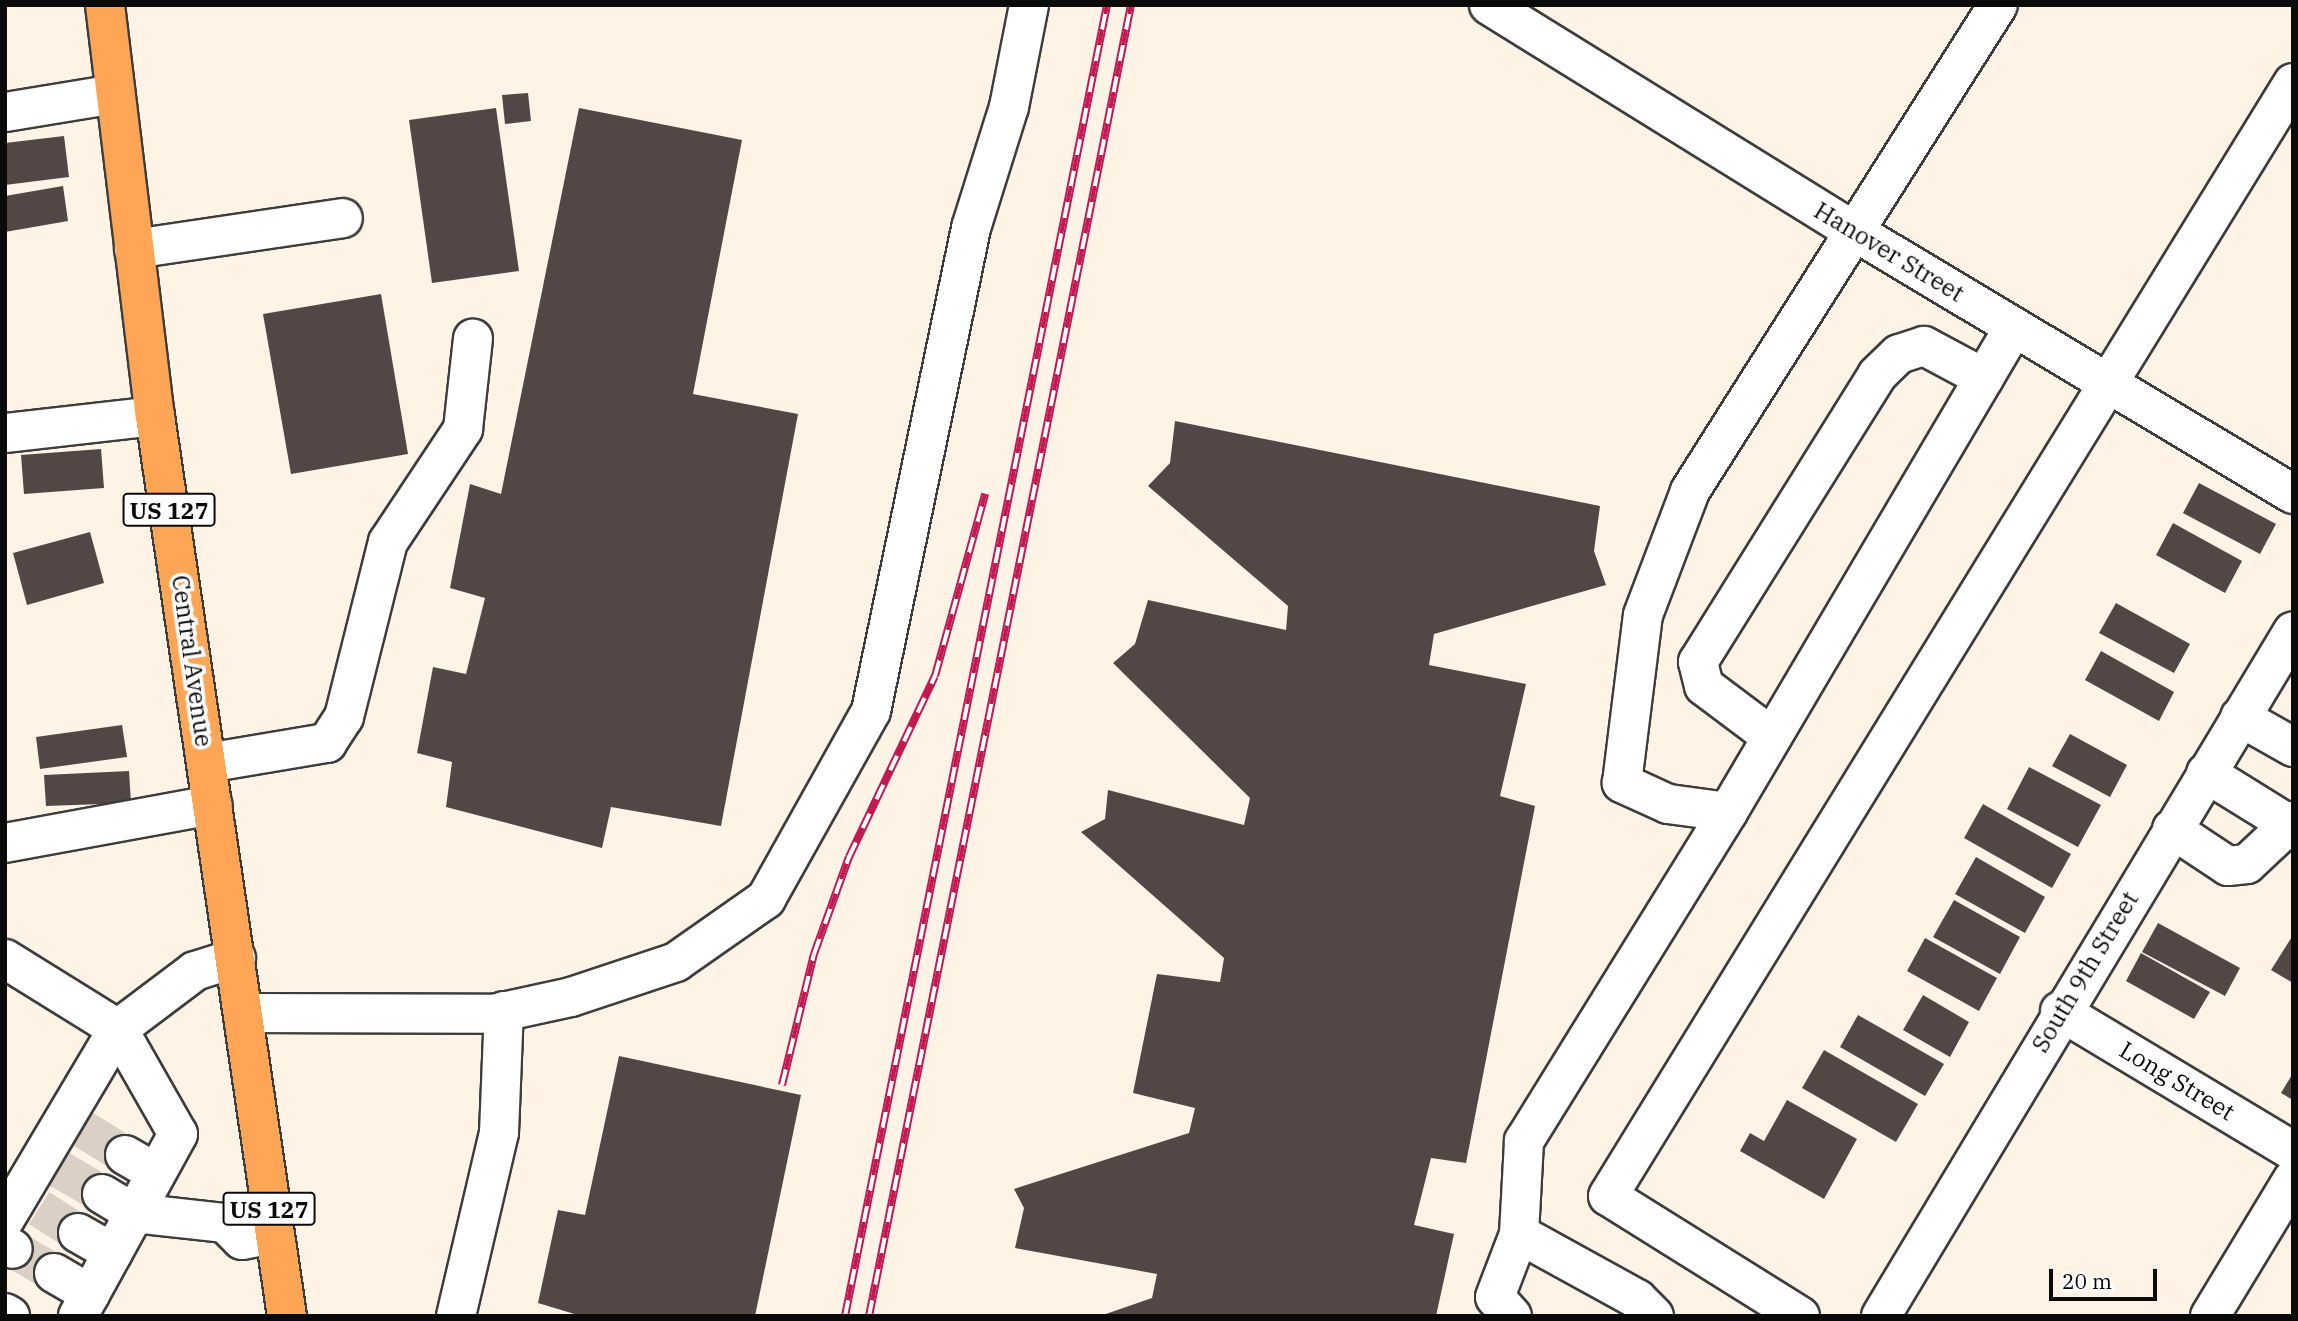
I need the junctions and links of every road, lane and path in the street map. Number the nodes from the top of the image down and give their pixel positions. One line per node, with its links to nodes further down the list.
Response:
1 (106, 5): 6 (main road, Central Avenue / US 127)
2 (1029, 5): 31 (street)
3 (1489, 5): 9 (street, Hanover Street)
4 (1998, 5): 9 (street)
5 (2293, 83): 14 (street)
6 (115, 94): 7 (street); 10 (main road, Central Avenue / US 127)
7 (5, 112)
8 (343, 218): 10 (street)
9 (1852, 230): 11 (street, Hanover Street); 25 (street)
10 (134, 249): 15 (main road, Central Avenue / US 127)
11 (2014, 327): 13 (street); 14 (street, Hanover Street)
12 (474, 339): 22 (street)
13 (1984, 377): 20 (street); 20 (street)
14 (2106, 382): 17 (street, Hanover Street); 52 (street)
15 (155, 416): 16 (street); 22 (main road, Central Avenue / US 127)
16 (5, 433)
17 (2293, 494)
18 (2287, 652): 19 (street, South 9th Street)
19 (2240, 717): 21 (street); 23 (street, South 9th Street)
20 (1772, 737): 25 (street)
21 (2293, 747)
22 (207, 763): 24 (main road, Central Avenue / US 127)
23 (2206, 773): 26 (street); 27 (street, South 9th Street)
24 (213, 805): 28 (street); 29 (main road, Central Avenue / US 127)
25 (1728, 812): 42 (street)
26 (2291, 823): 27 (street)
27 (2172, 829): 32 (street, South 9th Street)
28 (5, 844)
29 (236, 958): 33 (main road, Central Avenue / US 127); 34 (street)
30 (5, 959): 34 (street)
31 (504, 1011): 33 (street); 49 (street)
32 (2060, 1011): 35 (street, Long Street); 53 (street, South 9th Street)
33 (244, 1013): 39 (main road, Central Avenue / US 127)
34 (118, 1029): 38 (street); 40 (street)
35 (2293, 1151)
36 (2293, 1179): 54 (street)
37 (102, 1194): 38 (street)
38 (135, 1213): 39 (street); 43 (street)
39 (270, 1217): 48 (main road, Central Avenue / US 127)
40 (16, 1223)
41 (78, 1233): 43 (street)
42 (1518, 1234): 50 (street); 51 (street)
43 (113, 1254): 45 (street)
44 (54, 1273): 45 (street)
45 (84, 1305)
46 (5, 1313): 47 (street)
47 (10, 1316)
48 (287, 1316)
49 (456, 1316)
50 (1512, 1316)
51 (1654, 1316)
52 (1800, 1316)
53 (1881, 1316)
54 (2210, 1316)

